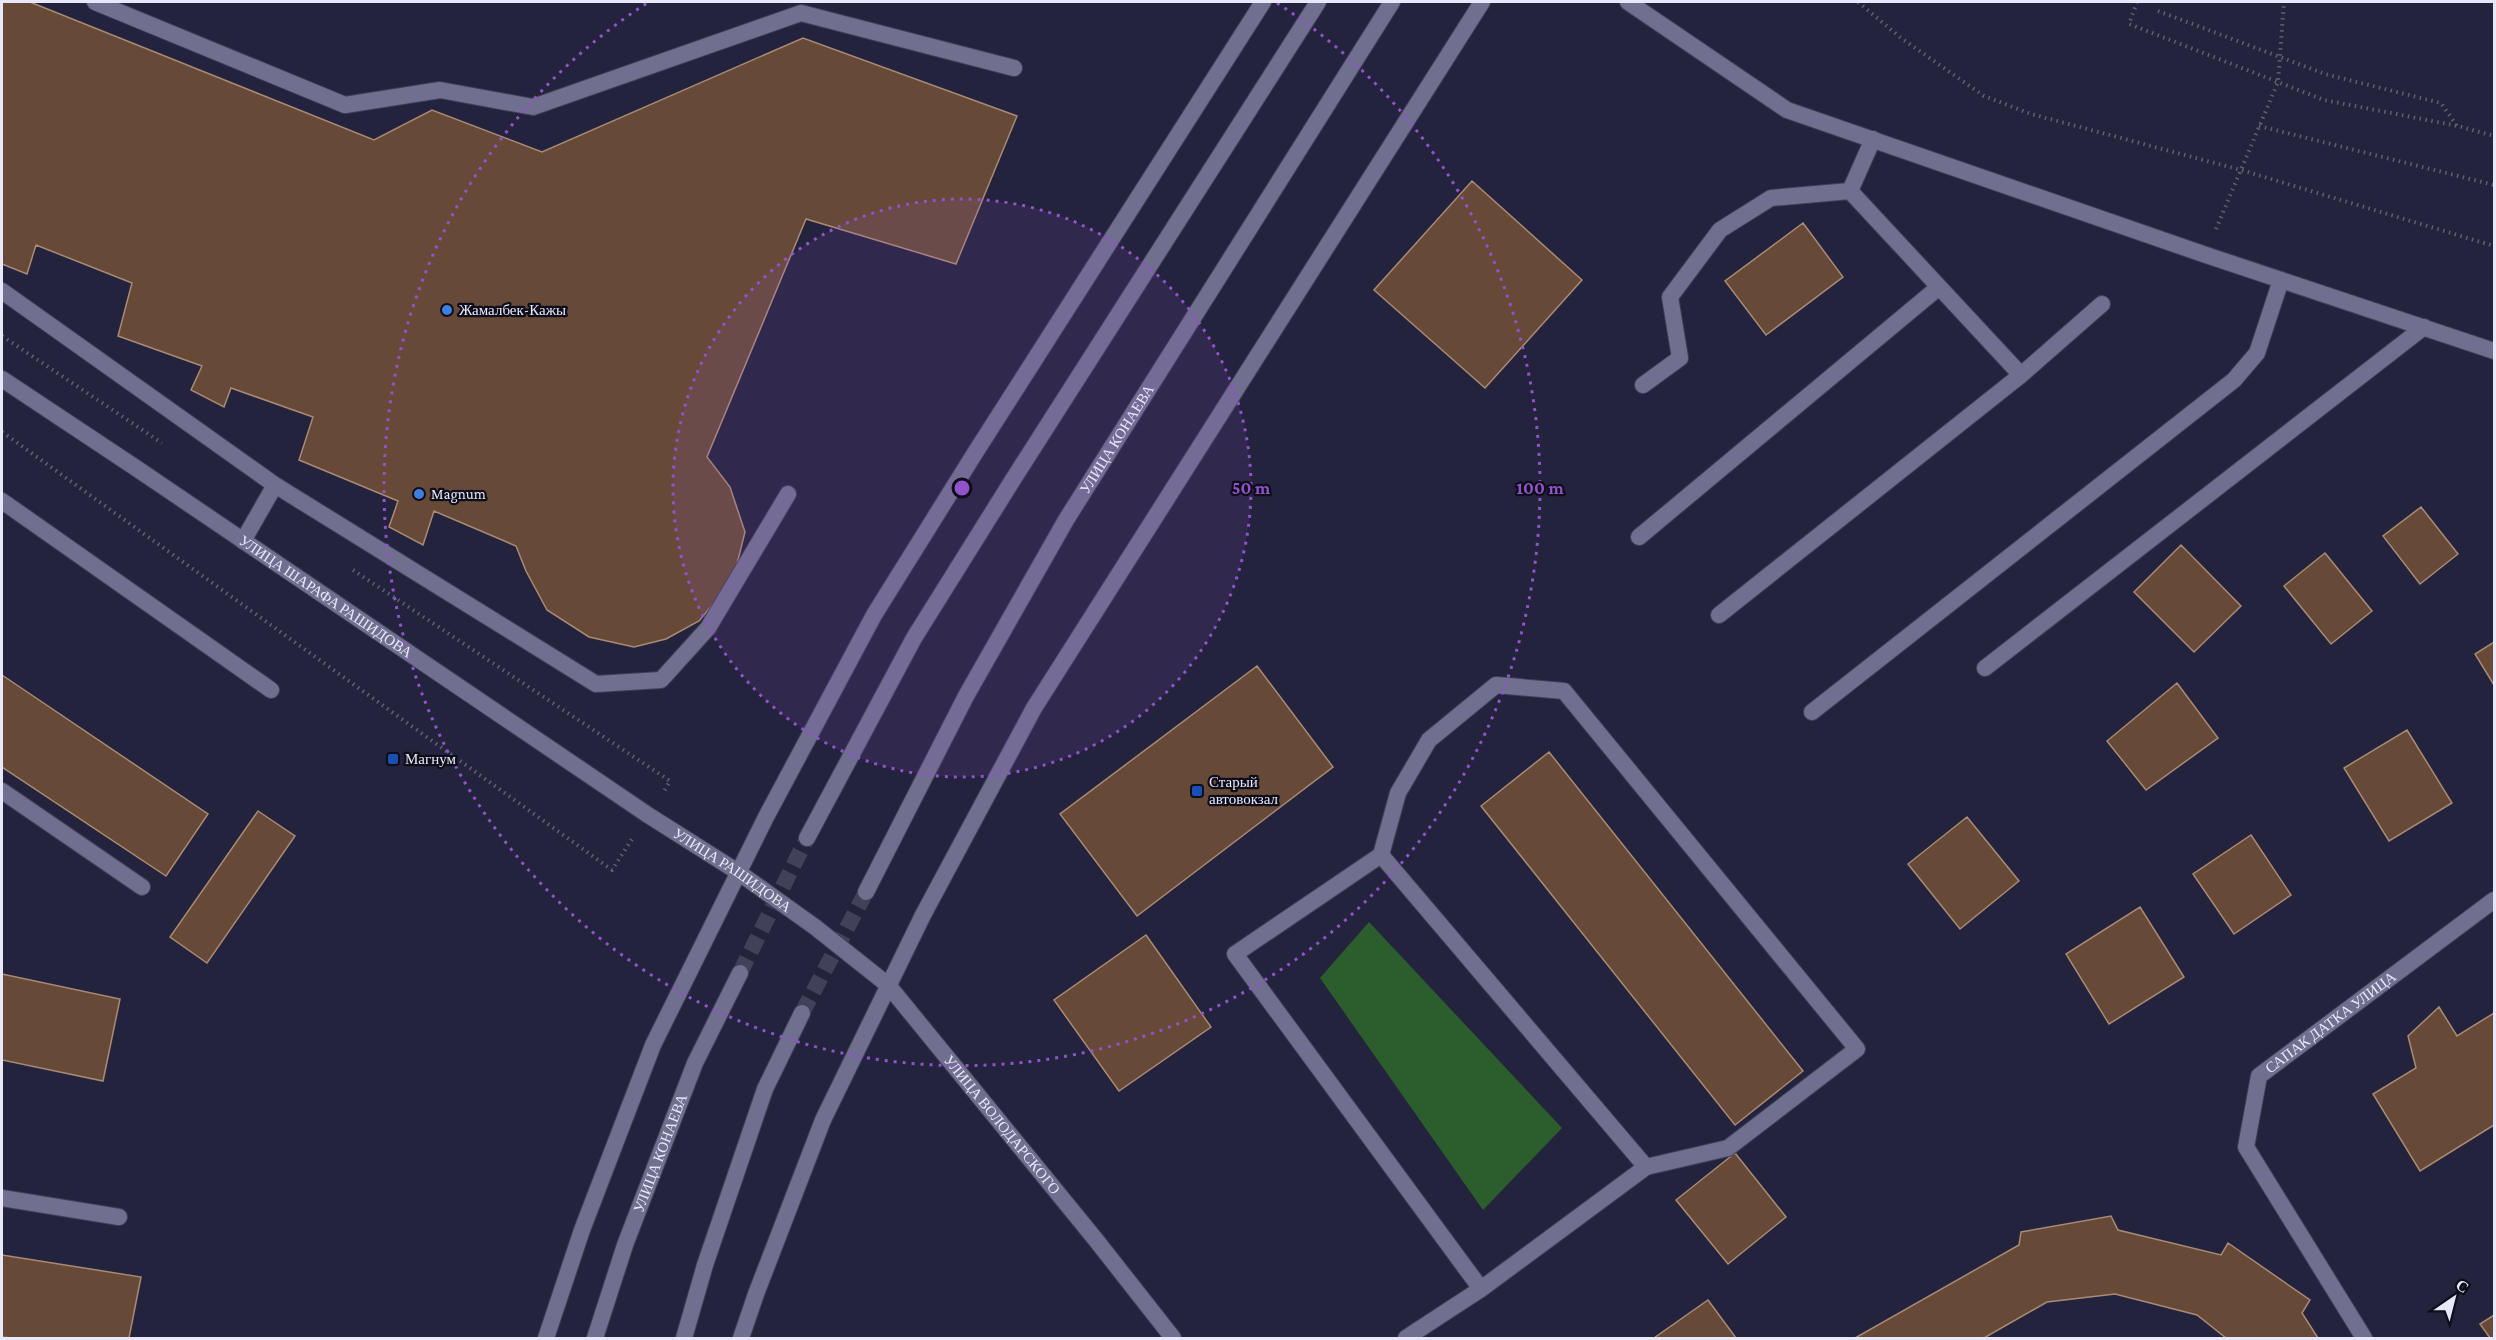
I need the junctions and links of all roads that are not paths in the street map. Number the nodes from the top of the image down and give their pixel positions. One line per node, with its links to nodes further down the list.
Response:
1 (95, 2): 7 (main road)
2 (1263, 2): 32 (main road)
3 (1318, 2): 30 (main road)
4 (1392, 2): 34 (main road, УЛИЦА КОНАЕВА)
5 (1482, 2): 38 (main road)
6 (1628, 2): 8 (main road)
7 (1014, 68)
8 (1873, 140): 9 (main road); 10 (main road)
9 (1850, 191): 11 (main road); 18 (main road)
10 (2281, 280): 14 (main road); 27 (main road)
11 (1939, 287): 16 (main road); 22 (main road)
12 (2, 291): 19 (main road)
13 (2102, 304): 16 (main road)
14 (2424, 327): 15 (main road); 25 (main road)
15 (2494, 351)
16 (2021, 375): 24 (main road)
17 (2, 379): 23 (main road, УЛИЦА ШАРАФА РАШИДОВА)
18 (1643, 385)
19 (275, 485): 20 (main road); 23 (main road)
20 (788, 494)
21 (2, 501): 26 (main road)
22 (1639, 537)
23 (243, 542): 29 (main road, УЛИЦА ШАРАФА РАШИДОВА)
24 (1719, 615)
25 (1985, 668)
26 (271, 690)
27 (1812, 712)
28 (2, 791): 33 (main road)
29 (648, 815): 32 (main road, УЛИЦА РАШИДОВА)
30 (807, 838)
31 (1381, 855): 40 (main road); 40 (main road); 43 (main road)
32 (738, 872): 36 (main road, УЛИЦА РАШИДОВА); 44 (main road)
33 (142, 887)
34 (866, 892)
35 (2494, 900): 50 (main road, САПАК ДАТКА УЛИЦА)
36 (815, 927): 38 (main road, УЛИЦА ВОЛОДАРСКОГО)
37 (740, 973): 45 (main road, УЛИЦА КОНАЕВА)
38 (888, 986): 47 (main road); 48 (main road, УЛИЦА ВОЛОДАРСКОГО)
39 (802, 1013): 46 (main road)
40 (1646, 1167): 43 (main road)
41 (2, 1198): 42 (main road)
42 (119, 1217)
43 (1481, 1289): 49 (main road)
44 (546, 1338)
45 (595, 1338)
46 (684, 1338)
47 (741, 1338)
48 (1173, 1338)
49 (1406, 1338)
50 (2364, 1338)

